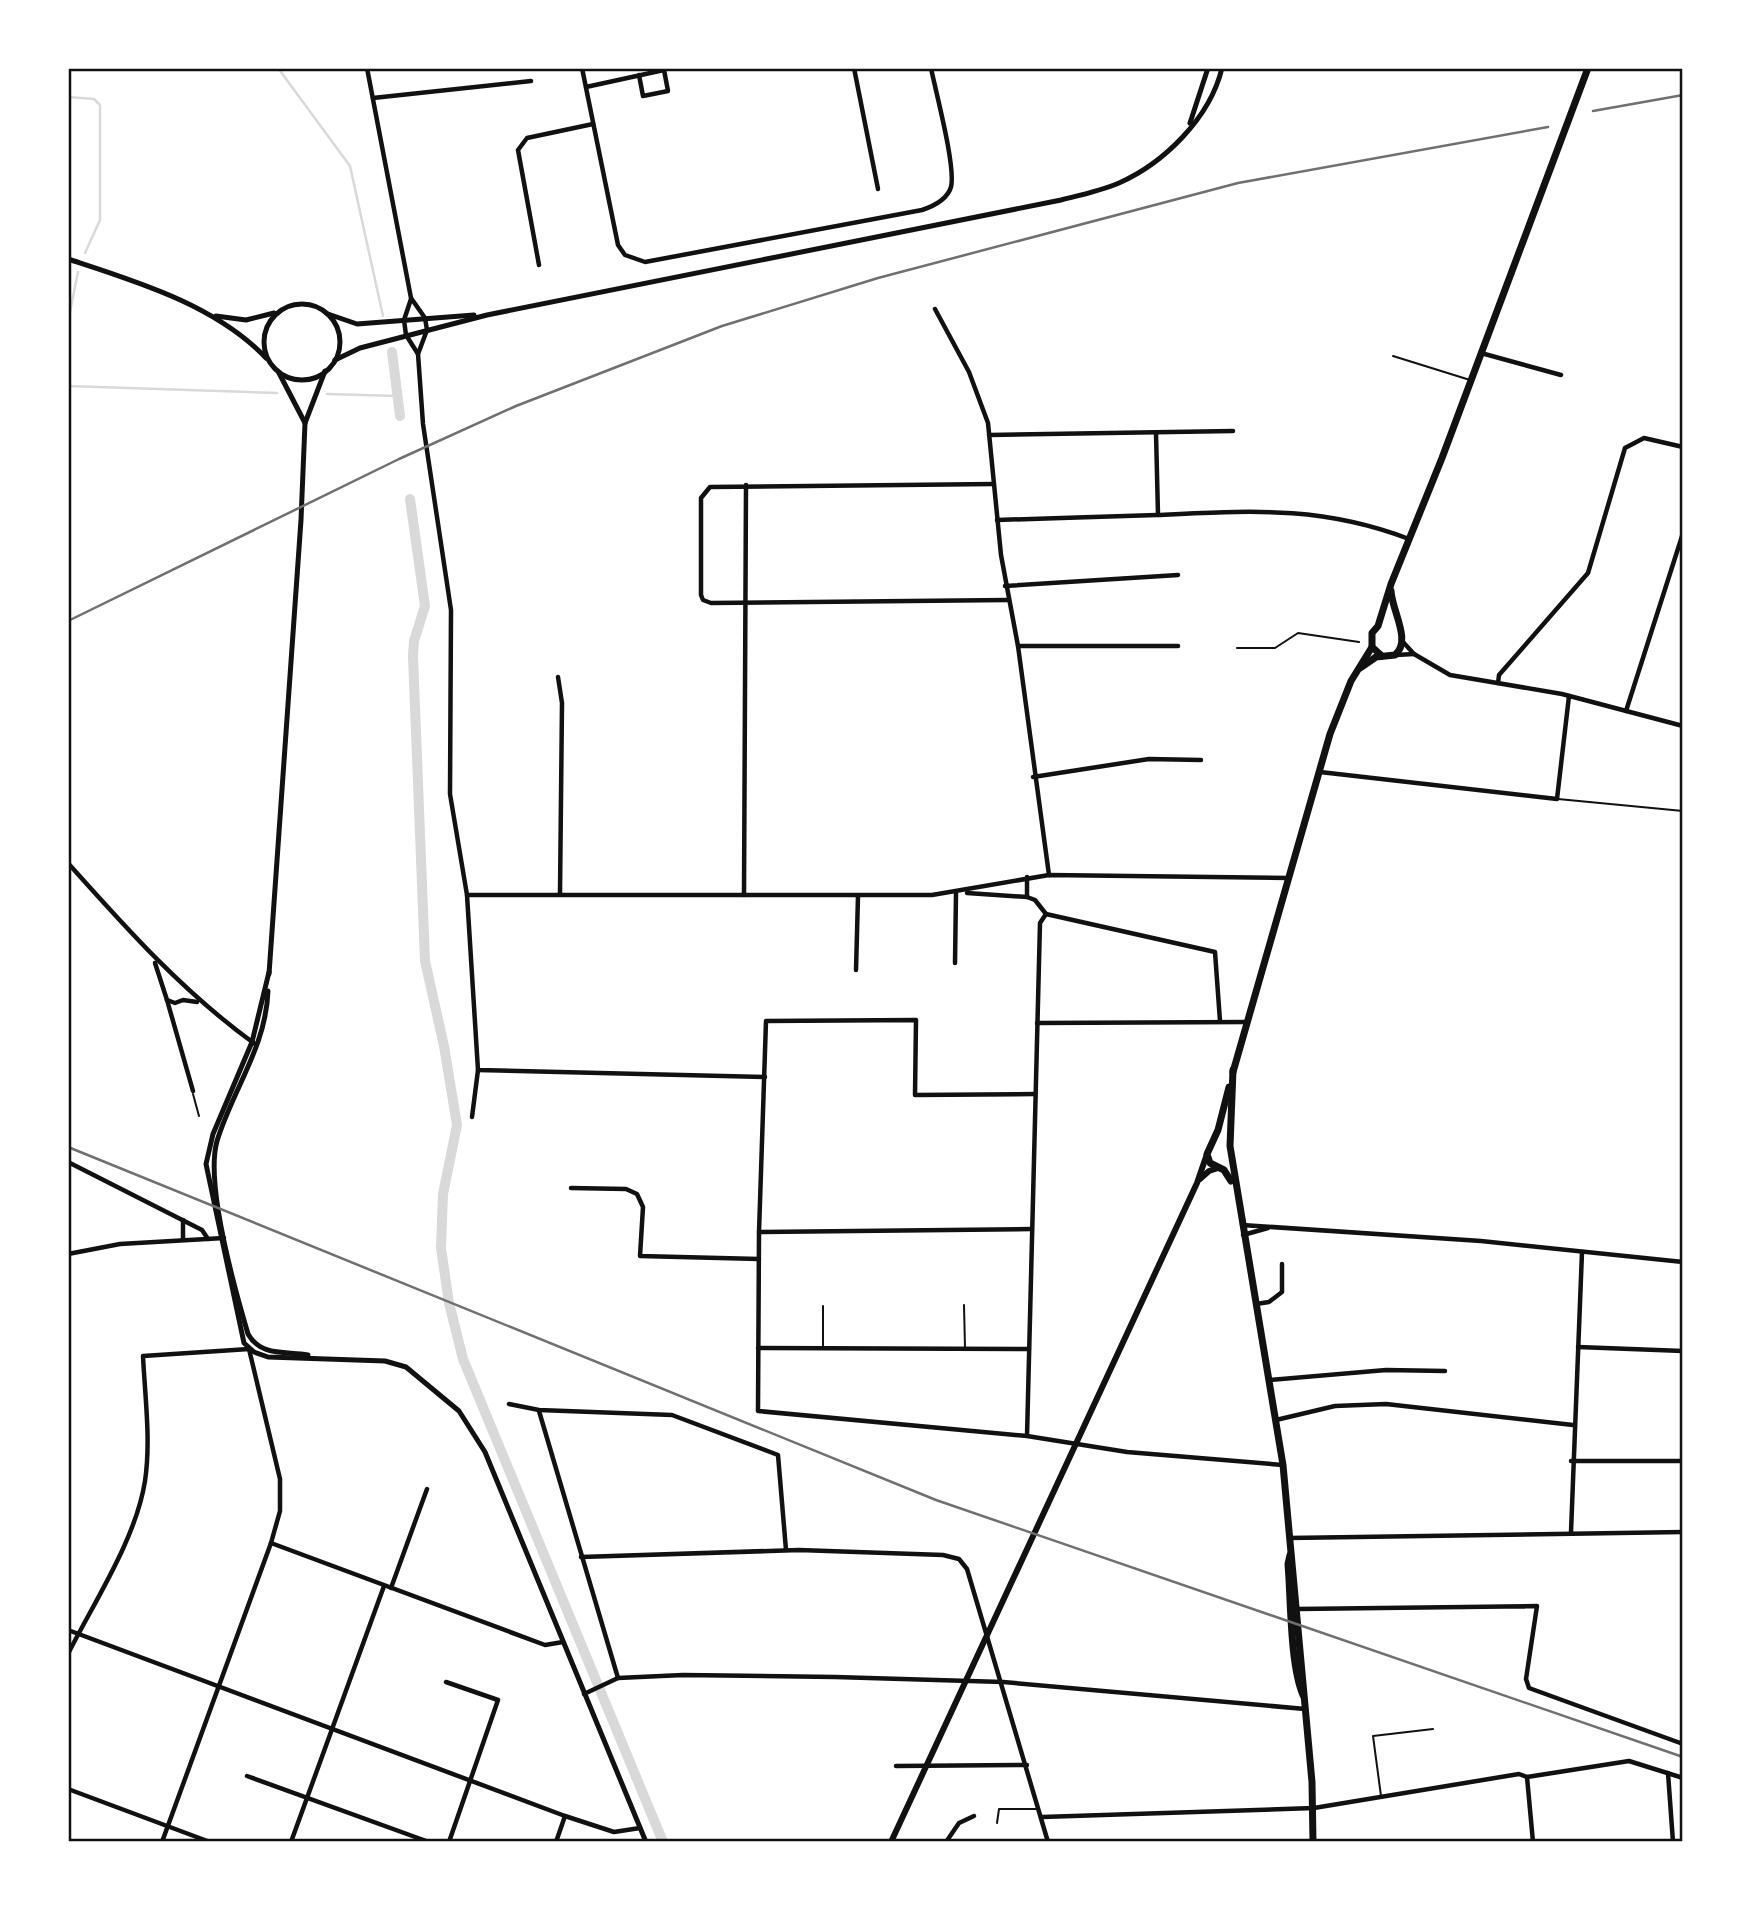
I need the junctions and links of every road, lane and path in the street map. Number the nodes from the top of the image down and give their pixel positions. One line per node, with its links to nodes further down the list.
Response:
1 (367, 68): 11 (street)
2 (582, 68): 10 (street)
3 (854, 68): 14 (street)
4 (931, 68): 12 (street)
5 (1208, 68): 13 (street)
6 (1222, 68): 13 (street)
7 (1588, 68): 27 (main road)
8 (639, 75): 8 (street); 10 (street)
9 (531, 81): 11 (street)
10 (586, 87): 12 (street)
11 (373, 98): 17 (street)
12 (593, 124): 16 (street)
13 (1188, 129): 22 (street)
14 (878, 189)
15 (68, 259): 21 (street)
16 (539, 265)
17 (411, 298): 23 (street); 24 (street)
18 (935, 309): 39 (street)
19 (281, 311): 20 (street); 21 (street); 30 (street)
20 (326, 313): 24 (street); 31 (street)
21 (209, 315): 30 (street)
22 (487, 315): 23 (street); 25 (street)
23 (425, 318): 24 (street); 25 (street)
24 (404, 320): 26 (street)
25 (427, 330): 26 (street); 28 (street)
26 (406, 335): 28 (street); 31 (street)
27 (1481, 353): 34 (street); 35 (main road)
28 (418, 354): 81 (street)
29 (1393, 356): 35 (lane)
30 (268, 360): 32 (street)
31 (335, 360): 33 (street)
32 (278, 371): 33 (street); 36 (street)
33 (325, 371): 36 (street)
34 (1561, 375)
35 (1471, 380): 46 (main road)
36 (305, 423): 99 (street)
37 (1233, 431): 38 (street)
38 (1156, 433): 39 (street); 43 (street)
39 (989, 435): 41 (street)
40 (1683, 447): 65 (street)
41 (994, 484): 42 (street); 44 (street)
42 (746, 485): 51 (street); 51 (street)
43 (1158, 515): 44 (street); 46 (street)
44 (997, 520): 49 (street)
45 (1683, 533): 67 (street)
46 (1410, 540): 48 (main road)
47 (1178, 576): 49 (street)
48 (1391, 584): 52 (main road); 53 (main road)
49 (1005, 586): 50 (street)
50 (1008, 600): 51 (street); 56 (street)
51 (746, 603): 82 (street)
52 (1378, 626): 53 (main road); 58 (main road)
53 (1399, 629): 55 (main road)
54 (1359, 642): 59 (lane)
55 (1404, 642): 60 (street); 61 (main road)
56 (1018, 646): 57 (street); 71 (street)
57 (1178, 646)
58 (1372, 647): 62 (main road); 63 (main road)
59 (1237, 649)
60 (1414, 654): 61 (street); 65 (street)
61 (1395, 655): 62 (main road)
62 (1382, 656): 63 (main road)
63 (1356, 671): 70 (main road)
64 (558, 677): 80 (street)
65 (1498, 683): 66 (street)
66 (1569, 696): 67 (street); 72 (street)
67 (1626, 711): 68 (street)
68 (1683, 726)
69 (1200, 760): 71 (street)
70 (1318, 772): 72 (street); 77 (main road)
71 (1033, 777): 75 (street)
72 (1557, 799): 73 (lane)
73 (1683, 811)
74 (68, 863): 87 (street)
75 (1049, 874): 76 (street); 77 (street)
76 (1027, 877): 78 (street); 85 (street)
77 (1289, 878): 97 (main road)
78 (995, 885): 79 (street); 83 (street)
79 (958, 893): 83 (street); 84 (street); 88 (street)
80 (560, 894): 81 (street); 82 (street)
81 (467, 895): 100 (street)
82 (744, 895): 84 (street)
83 (995, 895): 85 (street)
84 (858, 896): 89 (street)
85 (1027, 897): 86 (street)
86 (1046, 914): 96 (street); 98 (street)
87 (148, 954): 90 (street); 90 (street)
88 (955, 963)
89 (856, 970)
90 (171, 984): 91 (street); 92 (street)
91 (186, 989): 93 (street); 94 (street)
92 (167, 1000): 93 (street); 95 (street)
93 (182, 1001): 94 (street); 95 (street)
94 (200, 1002): 99 (street)
95 (175, 1018): 103 (street)
96 (1220, 1021): 97 (street); 98 (street)
97 (1248, 1022): 101 (main road)
98 (1037, 1023): 104 (street)
99 (255, 1044): 122 (street); 122 (street)
100 (478, 1070): 102 (street); 106 (street)
101 (1233, 1070): 107 (main road); 108 (main road)
102 (765, 1077): 104 (street); 120 (street)
103 (193, 1091): 105 (lane)
104 (1035, 1094): 119 (street)
105 (199, 1116)
106 (472, 1117)
107 (1213, 1144): 108 (main road); 109 (main road)
108 (1230, 1146): 110 (main road)
109 (1207, 1154): 112 (main road); 113 (main road)
110 (1233, 1157): 112 (main road); 115 (main road)
111 (68, 1162): 116 (street)
112 (1219, 1168): 113 (main road); 115 (main road)
113 (1197, 1183): 202 (main road)
114 (571, 1188): 127 (street)
115 (1236, 1195): 117 (main road)
116 (183, 1220): 123 (street); 124 (street)
117 (1241, 1225): 118 (street); 121 (main road)
118 (1273, 1227): 121 (street); 125 (street)
119 (1032, 1229): 120 (street); 139 (street)
120 (759, 1232): 127 (street)
121 (1243, 1235): 130 (main road)
122 (223, 1238): 123 (street); 133 (street); 137 (street)
123 (208, 1239): 124 (street)
124 (183, 1240): 126 (street)
125 (1582, 1252): 128 (street); 134 (street)
126 (68, 1254)
127 (759, 1259): 135 (street)
128 (1683, 1262)
129 (1282, 1264): 130 (street)
130 (1256, 1304): 143 (main road)
131 (964, 1305): 138 (lane)
132 (823, 1306): 136 (lane)
133 (255, 1344): 137 (street); 141 (street)
134 (1578, 1346): 140 (street); 147 (street)
135 (758, 1348): 136 (street); 148 (street)
136 (823, 1348): 138 (street)
137 (249, 1349): 141 (street); 156 (street); 164 (street)
138 (965, 1349): 139 (street)
139 (1029, 1349): 148 (street)
140 (1683, 1351)
141 (318, 1357): 165 (street)
142 (1445, 1371): 143 (street)
143 (1269, 1380): 146 (main road)
144 (509, 1404): 145 (street)
145 (539, 1410): 157 (street); 159 (street)
146 (1276, 1420): 147 (street); 151 (main road)
147 (1573, 1425): 149 (street)
148 (1027, 1436): 151 (street)
149 (1571, 1461): 150 (street); 154 (street)
150 (1683, 1461)
151 (1283, 1465): 155 (main road)
152 (427, 1489): 161 (street)
153 (1683, 1531): 154 (street)
154 (1571, 1532): 155 (street)
155 (1289, 1538): 158 (main road)
156 (271, 1543): 160 (street); 170 (street)
157 (786, 1550): 159 (street); 169 (street)
158 (1290, 1554): 162 (main road); 172 (main road)
159 (581, 1558): 167 (street)
160 (384, 1586): 161 (street); 174 (street)
161 (391, 1588): 165 (street)
162 (1298, 1609): 172 (main road); 176 (street)
163 (68, 1630): 164 (street)
164 (78, 1635): 166 (street); 170 (street)
165 (563, 1642): 171 (street)
166 (68, 1654)
167 (618, 1678): 169 (street); 171 (street)
168 (446, 1682): 183 (street)
169 (1003, 1682): 173 (street); 177 (street)
170 (219, 1687): 174 (street); 193 (street)
171 (587, 1692): 194 (street)
172 (1304, 1697): 173 (main road)
173 (1305, 1709): 187 (main road)
174 (332, 1729): 183 (street); 186 (street)
175 (1433, 1729): 185 (lane)
176 (1683, 1744)
177 (1027, 1765): 178 (street); 188 (street)
178 (896, 1766)
179 (1668, 1773): 181 (street); 182 (street); 207 (street)
180 (247, 1776): 186 (street)
181 (1527, 1777): 185 (street); 206 (street)
182 (1683, 1778)
183 (471, 1781): 189 (street); 199 (street)
184 (68, 1789): 193 (street)
185 (1382, 1797): 187 (street)
186 (307, 1798): 197 (street); 198 (street)
187 (1314, 1808): 191 (street); 205 (main road)
188 (1040, 1809): 191 (street); 192 (lane)
189 (565, 1816): 194 (street); 200 (street)
190 (974, 1816): 203 (street)
191 (1042, 1817): 204 (street)
192 (997, 1823)
193 (167, 1827): 195 (street); 196 (street)
194 (640, 1828): 201 (street)
195 (162, 1842)
196 (210, 1842)
197 (291, 1842)
198 (429, 1842)
199 (449, 1842)
200 (556, 1842)
201 (646, 1842)
202 (891, 1842)
203 (946, 1842)
204 (1048, 1842)
205 (1313, 1842)
206 (1533, 1842)
207 (1673, 1842)

